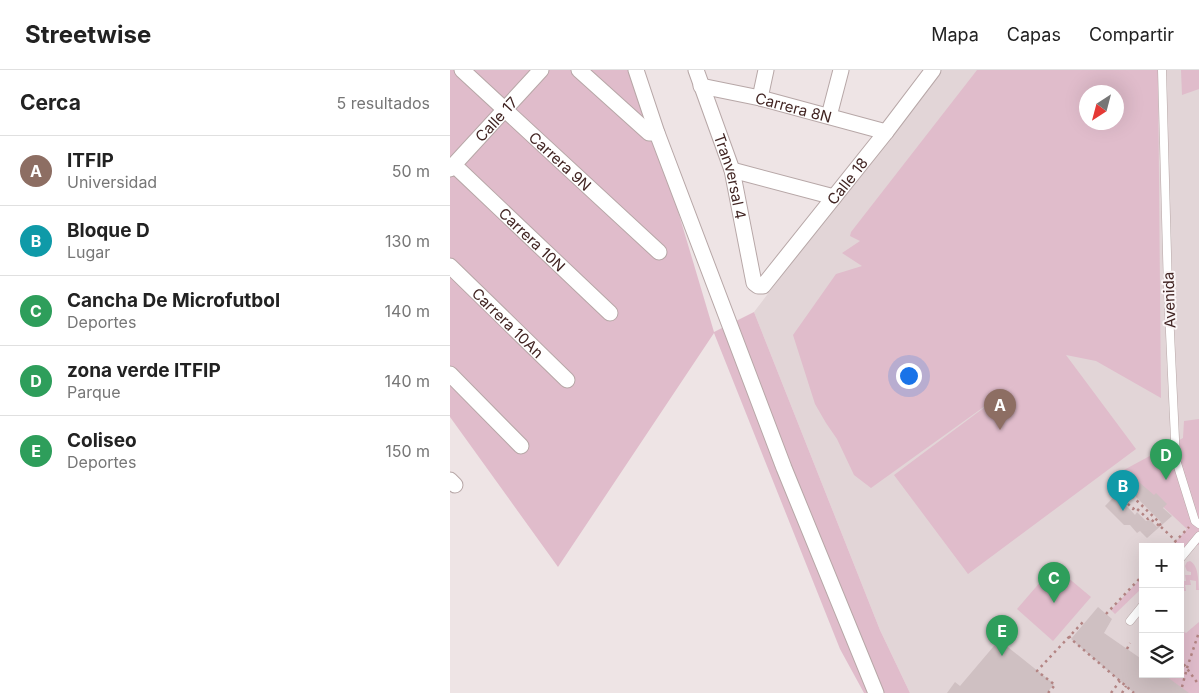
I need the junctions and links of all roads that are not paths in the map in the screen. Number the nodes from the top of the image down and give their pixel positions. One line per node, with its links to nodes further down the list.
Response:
1 (462, 70): 12 (street, Carrera 9N)
2 (541, 70): 12 (street, Calle 17)
3 (579, 70): 15 (street)
4 (636, 70): 15 (street)
5 (696, 70): 10 (street, Tranversal 4)
6 (766, 70): 11 (street)
7 (842, 70): 13 (street)
8 (933, 70): 14 (street, Calle 18)
9 (1162, 70): 26 (lane, Avenida)
10 (701, 86): 11 (street, Carrera 8N); 17 (street, Tranversal 4)
11 (760, 98): 13 (street, Carrera 8N)
12 (505, 109): 16 (street, Calle 17); 19 (street, Carrera 9N)
13 (829, 116): 14 (street, Carrera 8N)
14 (886, 132): 18 (street, Calle 18)
15 (657, 133): 31 (street)
16 (452, 167): 22 (street, Carrera 10N)
17 (732, 170): 18 (street); 21 (street, Tranversal 4)
18 (834, 198): 21 (street, Calle 18)
19 (659, 252)
20 (450, 266): 24 (street, Carrera 10An)
21 (758, 286)
22 (610, 313)
23 (450, 374): 25 (street)
24 (567, 380)
25 (521, 446)
26 (1197, 522)
27 (1199, 536): 28 (lane)
28 (1184, 554)
29 (1139, 610): 30 (lane)
30 (1130, 621)
31 (876, 693)

